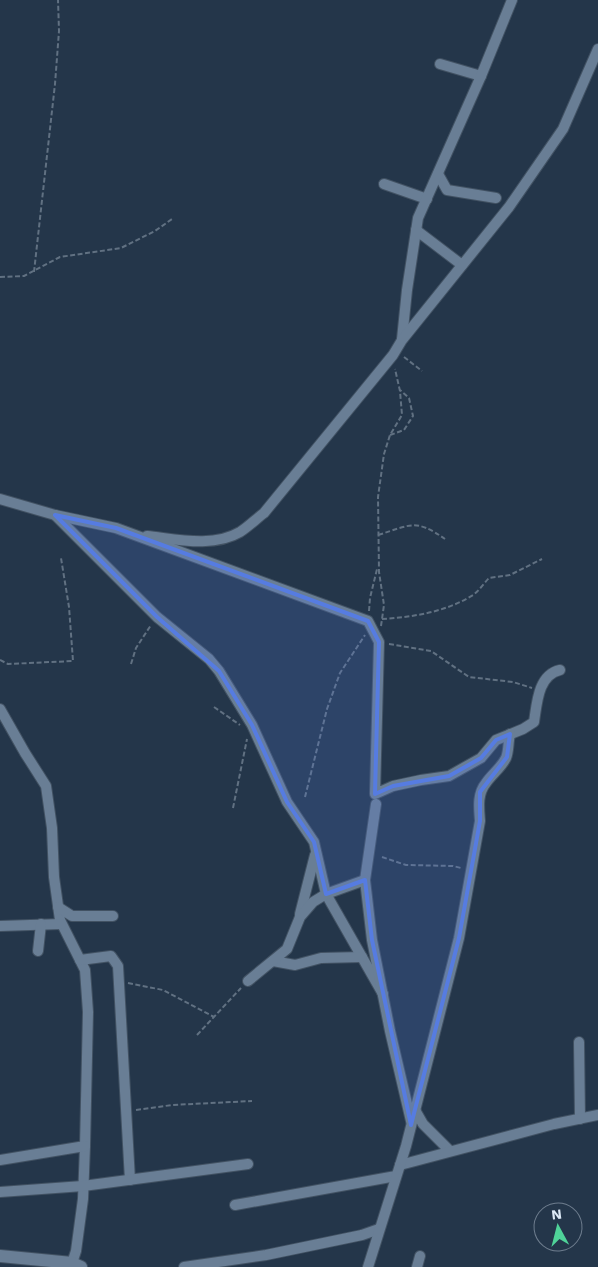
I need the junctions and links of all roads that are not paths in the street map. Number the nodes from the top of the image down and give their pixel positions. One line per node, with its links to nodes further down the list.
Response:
1 (509, 2): 5 (street)
2 (598, 49): 4 (street)
3 (440, 64): 5 (street)
4 (593, 73): 11 (street)
5 (481, 76): 6 (street)
6 (438, 174): 8 (street); 9 (street)
7 (384, 184): 9 (street)
8 (496, 198)
9 (427, 199): 10 (street)
10 (416, 230): 11 (street); 12 (street)
11 (462, 265): 12 (street)
12 (402, 340): 15 (street)
13 (0, 499): 14 (street)
14 (55, 515): 15 (street); 20 (street)
15 (131, 534): 18 (street)
16 (560, 670): 18 (street)
17 (0, 709): 23 (street)
18 (510, 734): 36 (street)
19 (376, 804): 21 (street)
20 (316, 852): 22 (street); 25 (street)
21 (365, 880): 22 (street); 34 (street)
22 (326, 894): 25 (street); 30 (street)
23 (58, 907): 24 (street); 27 (street)
24 (113, 916)
25 (300, 917): 32 (street)
26 (41, 924): 27 (street); 28 (street); 29 (street)
27 (61, 924): 31 (street)
28 (0, 926)
29 (38, 951)
30 (362, 957): 32 (street); 34 (street)
31 (80, 960): 40 (street); 46 (street)
32 (273, 961): 33 (street)
33 (248, 981)
34 (383, 994): 39 (street)
35 (578, 1042): 38 (street)
36 (415, 1110): 39 (street); 41 (street)
37 (598, 1115): 38 (street)
38 (580, 1119): 41 (street)
39 (412, 1125): 44 (street)
40 (85, 1146): 42 (street); 47 (street)
41 (450, 1151): 44 (street)
42 (0, 1160)
43 (248, 1164): 46 (street)
44 (400, 1164): 45 (street)
45 (396, 1176): 49 (street); 50 (street)
46 (130, 1180): 47 (street)
47 (83, 1186): 48 (street); 53 (street)
48 (0, 1192)
49 (235, 1205)
50 (379, 1229): 54 (street); 55 (street)
51 (0, 1256): 53 (street)
52 (420, 1256): 56 (street)
53 (73, 1266)
54 (184, 1267)
55 (368, 1267)
56 (417, 1267)

